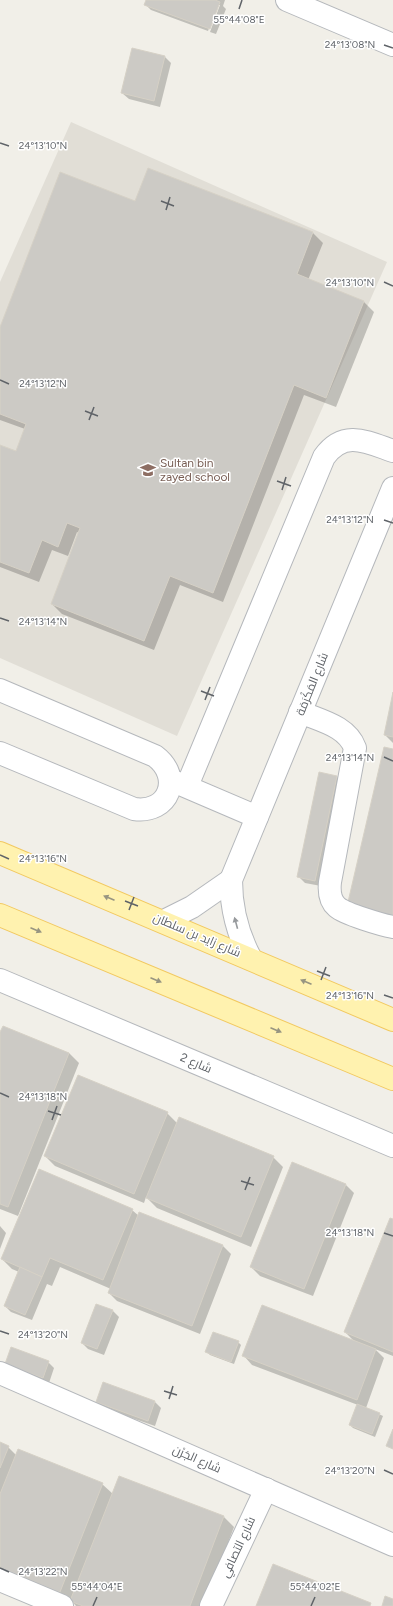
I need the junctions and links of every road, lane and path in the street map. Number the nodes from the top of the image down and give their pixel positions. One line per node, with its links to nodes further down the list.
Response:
1 (287, 0): 2 (street)
2 (393, 45)
3 (393, 451): 9 (street)
4 (393, 488): 5 (street, شارع المَكْرَمَة)
5 (386, 522): 7 (street, شارع المَكْرَمَة)
6 (0, 690): 9 (street)
7 (300, 712): 10 (street, شارع المَكْرَمَة); 15 (street)
8 (0, 753): 9 (street)
9 (178, 783): 10 (street)
10 (257, 817): 12 (street, شارع المَكْرَمَة)
11 (0, 852): 14 (main road, شارع زايد بن سلطان, one-way to 11)
12 (231, 880): 14 (street); 16 (street, شارع المَكْرَمَة, one-way to 12)
13 (0, 915): 19 (main road, one-way to 19)
14 (164, 921): 16 (main road, شارع زايد بن سلطان)
15 (393, 927)
16 (251, 959): 18 (main road, شارع زايد بن سلطان, one-way to 16)
17 (0, 980): 20 (street, شارع 2)
18 (393, 1020)
19 (393, 1079)
20 (393, 1146)
21 (0, 1373): 22 (street, شارع الجَرْن)
22 (266, 1489): 23 (street, شارع الجَرْن); 26 (street, شارع التصافي)
23 (393, 1545)
24 (0, 1580): 25 (street)
25 (62, 1606)
26 (211, 1606)

